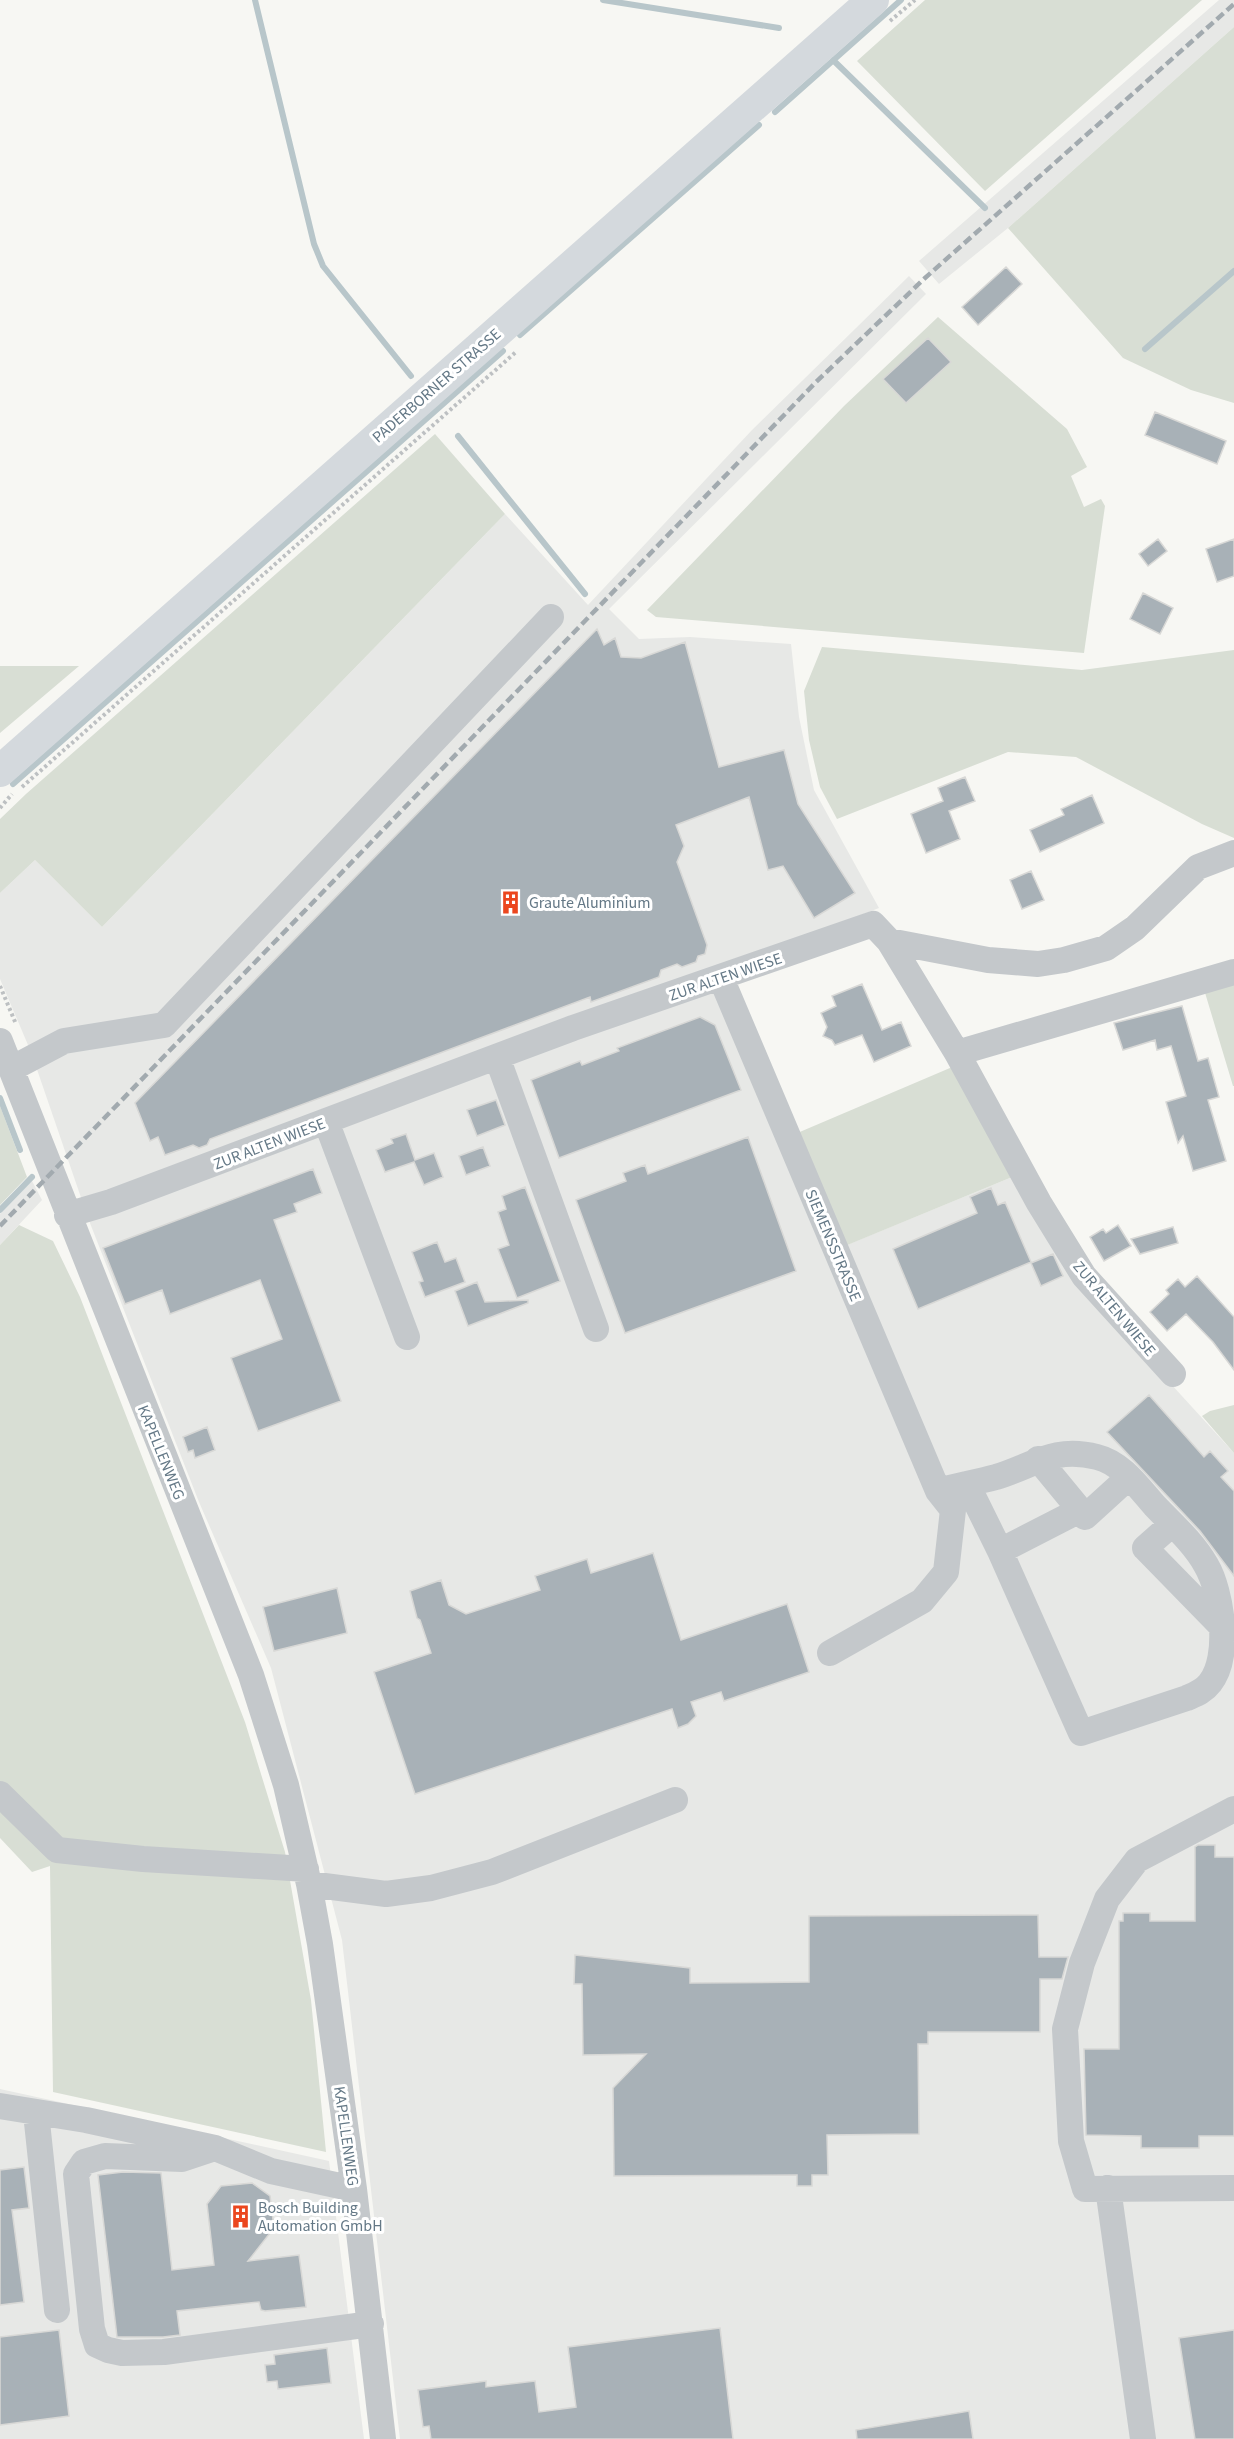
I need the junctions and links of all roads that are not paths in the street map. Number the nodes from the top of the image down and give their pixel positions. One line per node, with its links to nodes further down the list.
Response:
1 (873, 0): 3 (main road, PADERBORNER STRASSE)
2 (551, 617): 11 (street)
3 (0, 771)
4 (1234, 853): 5 (street)
5 (889, 941): 7 (street, ZUR ALTEN WIESE); 9 (street, ZUR ALTEN WIESE)
6 (1234, 972): 9 (street)
7 (721, 978): 10 (street, ZUR ALTEN WIESE); 20 (street, SIEMENSSTRASSE)
8 (0, 1041): 11 (street, KAPELLENWEG)
9 (957, 1053): 16 (street, ZUR ALTEN WIESE)
10 (497, 1057): 12 (street, ZUR ALTEN WIESE); 14 (street)
11 (11, 1069): 13 (street, KAPELLENWEG)
12 (326, 1122): 13 (street, ZUR ALTEN WIESE); 15 (street)
13 (67, 1215): 29 (street, KAPELLENWEG)
14 (596, 1329)
15 (406, 1337)
16 (1173, 1374)
17 (1038, 1459): 18 (street); 19 (street); 21 (street)
18 (1129, 1477): 21 (street); 22 (street)
19 (967, 1484): 20 (street); 23 (street)
20 (946, 1500): 25 (street)
21 (1080, 1510): 23 (street)
22 (1172, 1524): 24 (street); 24 (street)
23 (1000, 1551): 24 (street)
24 (1228, 1631)
25 (830, 1653)
26 (0, 1794): 29 (street)
27 (675, 1800): 29 (street)
28 (1234, 1809): 33 (street)
29 (308, 1877): 35 (street, KAPELLENWEG)
30 (0, 2106): 31 (street)
31 (36, 2113): 32 (street); 36 (street)
32 (215, 2148): 35 (street); 37 (street)
33 (1108, 2188): 34 (street); 39 (street)
34 (1234, 2188)
35 (354, 2189): 37 (street, KAPELLENWEG)
36 (57, 2310)
37 (371, 2324): 38 (street, KAPELLENWEG)
38 (383, 2439)
39 (1143, 2439)

